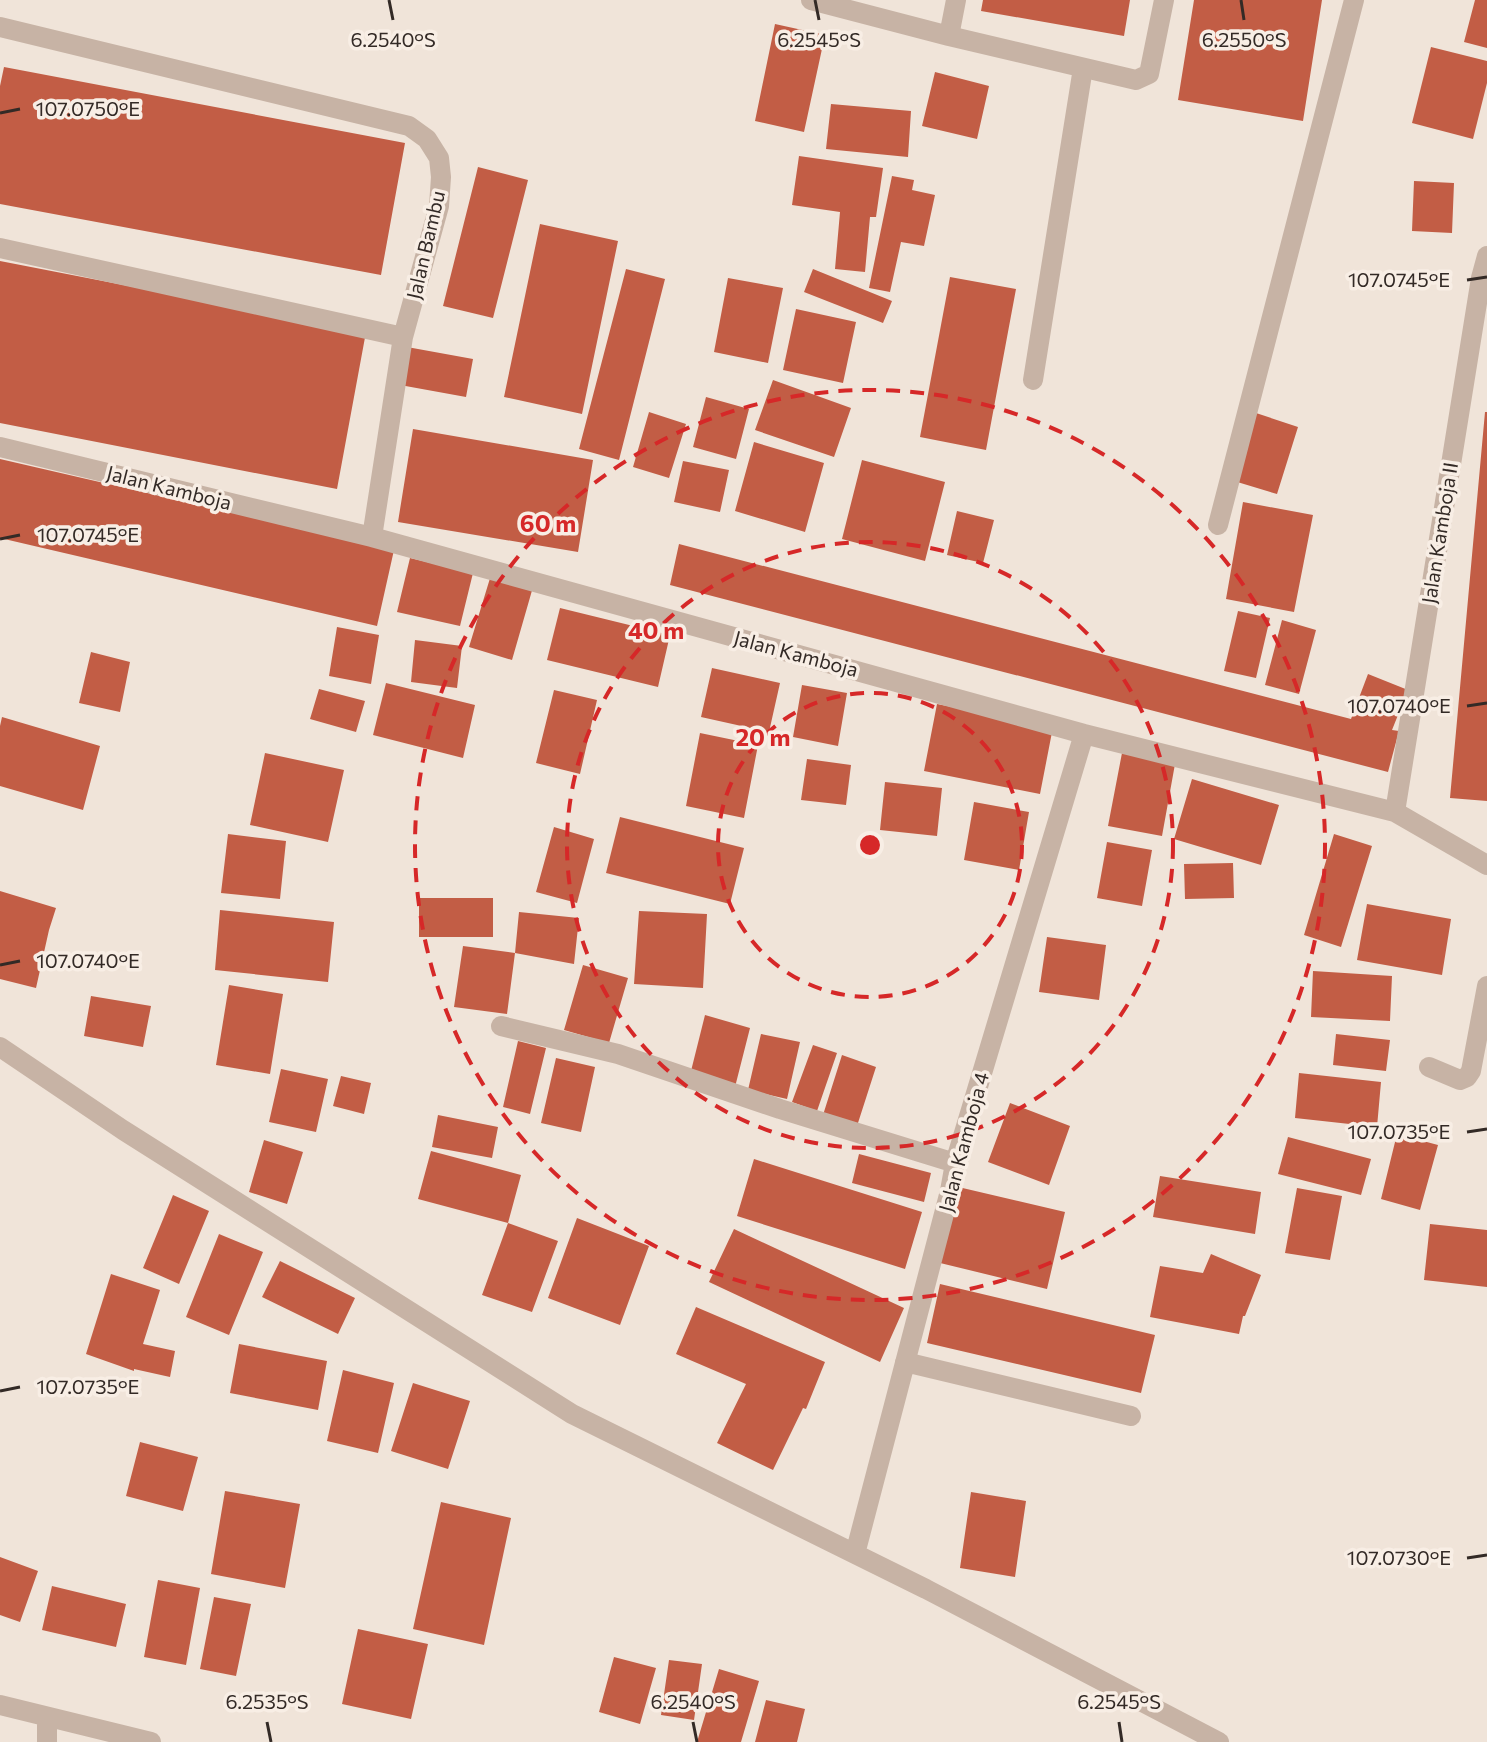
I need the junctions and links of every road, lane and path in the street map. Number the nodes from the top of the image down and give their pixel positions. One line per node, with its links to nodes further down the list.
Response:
1 (811, 0): 6 (street)
2 (956, 0): 6 (street)
3 (1164, 0): 7 (street)
4 (1354, 0): 13 (street)
5 (0, 27): 10 (street, Jalan Bambu)
6 (949, 36): 7 (street)
7 (1083, 68): 11 (street)
8 (0, 248): 10 (street)
9 (1487, 256): 16 (street, Jalan Kamboja II)
10 (403, 337): 14 (street, Jalan Bambu)
11 (1033, 380)
12 (0, 447): 14 (street, Jalan Kamboja)
13 (1218, 525)
14 (372, 537): 15 (street, Jalan Kamboja)
15 (1084, 734): 16 (street, Jalan Kamboja); 22 (street, Jalan Kamboja 4)
16 (1395, 812): 17 (street, Jalan Kamboja)
17 (1487, 865)
18 (1487, 986): 21 (street)
19 (501, 1026): 22 (street)
20 (0, 1047): 25 (street)
21 (1429, 1067)
22 (955, 1163): 23 (street, Jalan Kamboja 4)
23 (905, 1362): 24 (street); 25 (street, Jalan Kamboja 4)
24 (1131, 1416)
25 (855, 1554): 30 (street)
26 (0, 1705): 27 (street)
27 (47, 1717): 28 (street); 29 (street)
28 (47, 1742)
29 (151, 1742)
30 (1219, 1742)

